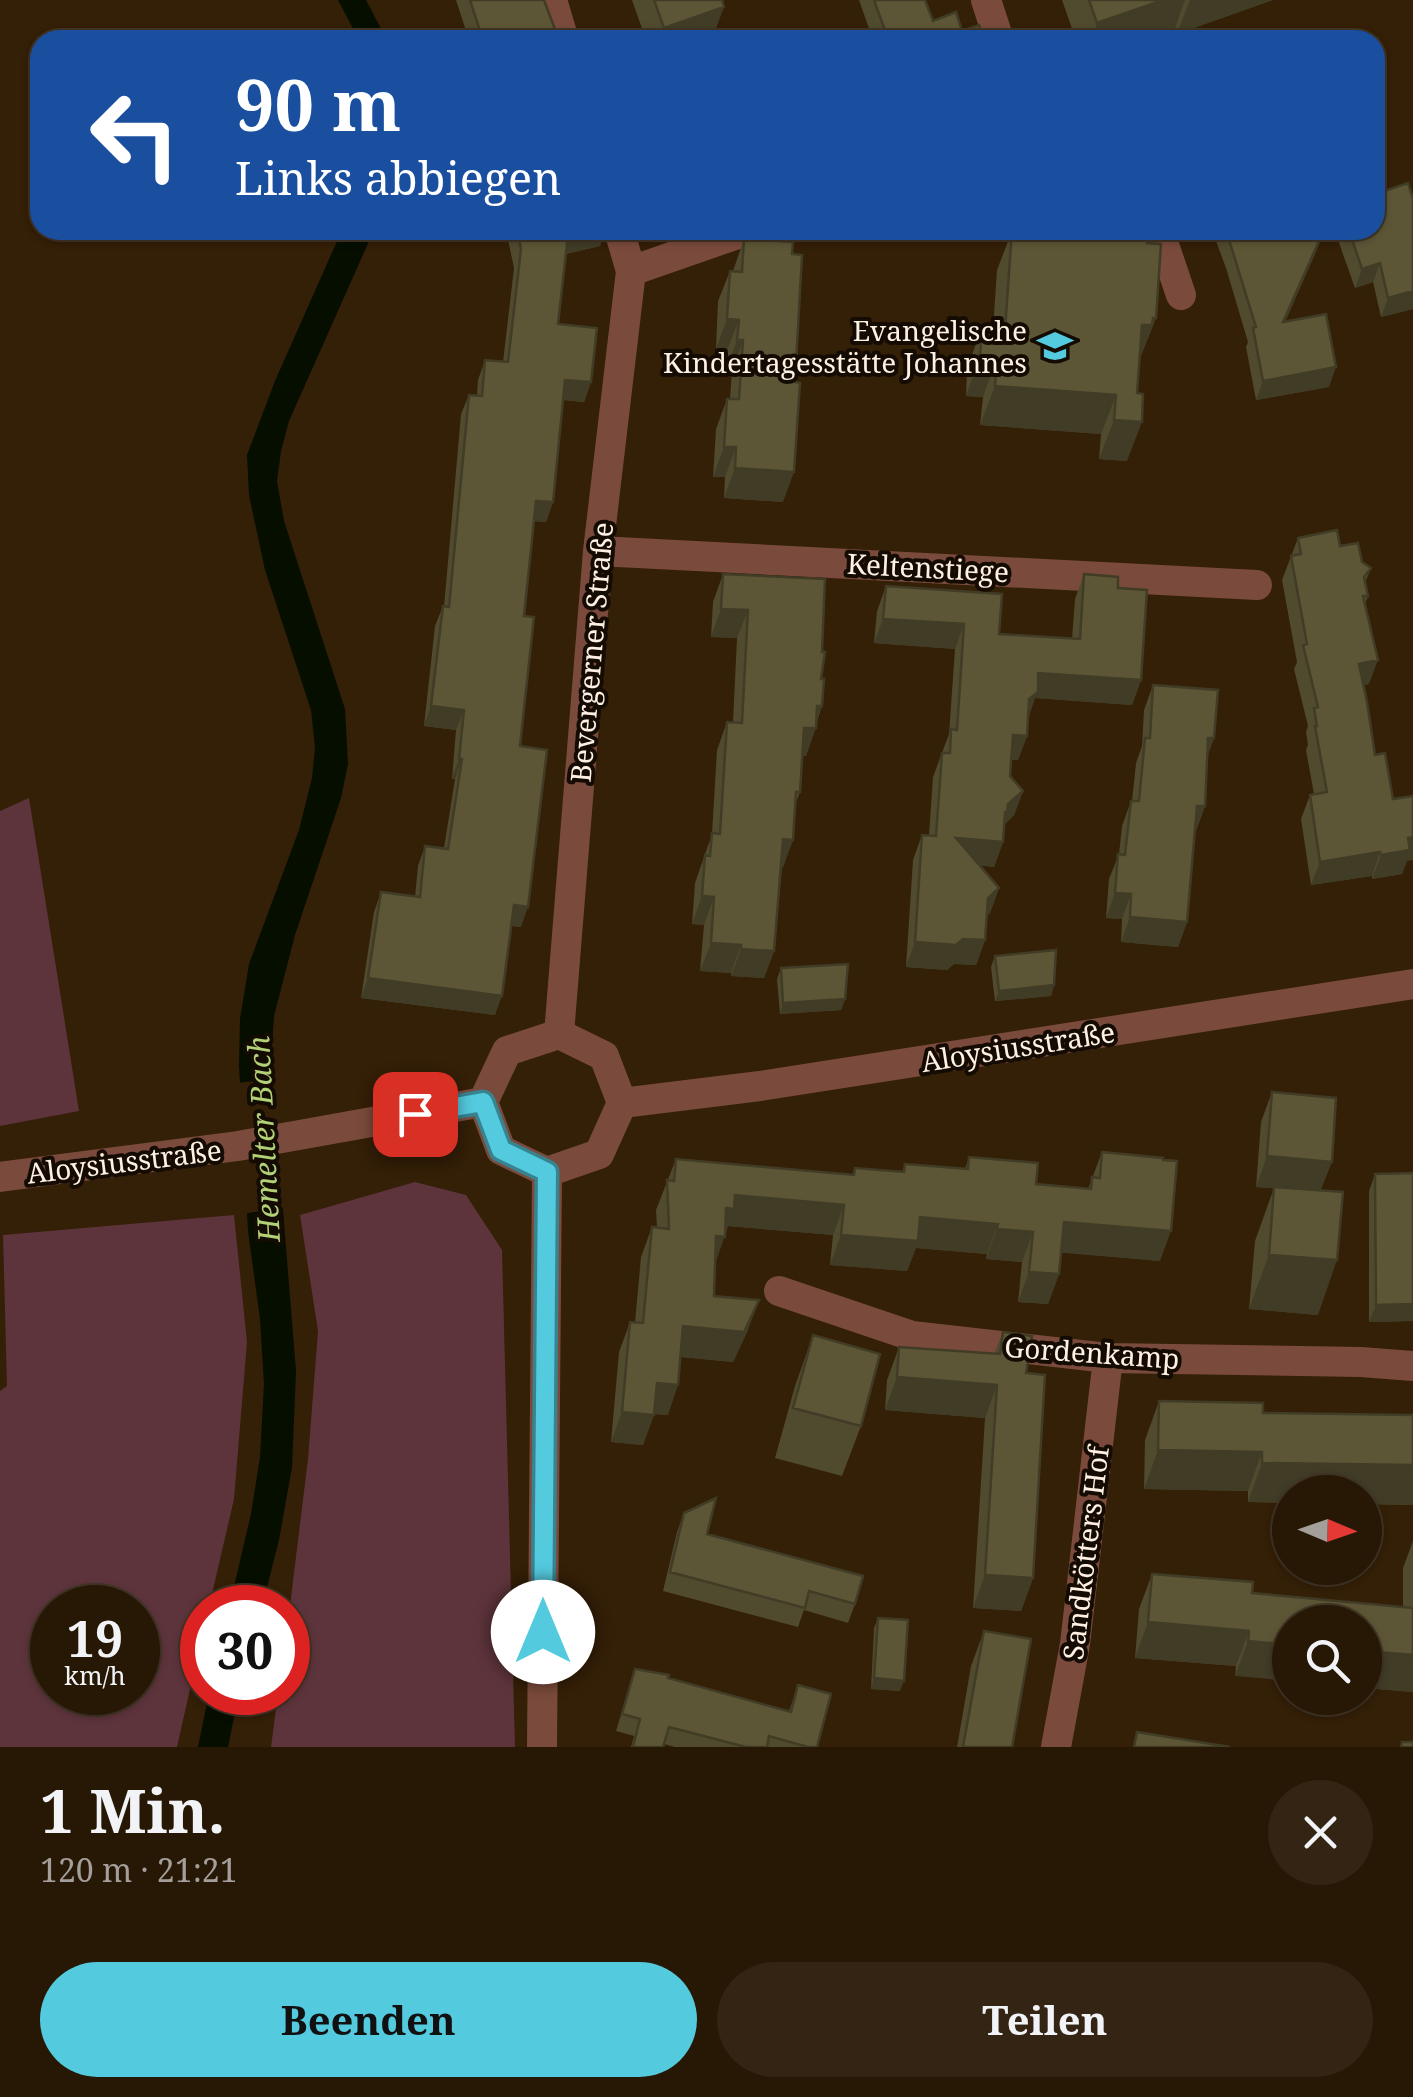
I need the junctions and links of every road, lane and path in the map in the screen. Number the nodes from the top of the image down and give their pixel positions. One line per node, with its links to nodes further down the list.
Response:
1 (552, 0): 3 (street)
2 (986, 0): 4 (street)
3 (561, 30)
4 (996, 30)
5 (621, 240): 8 (street, Bevergerner Straße)
6 (721, 240): 8 (street)
7 (1162, 240): 9 (street)
8 (630, 271): 10 (street, Bevergerner Straße)
9 (1181, 295)
10 (598, 551): 11 (street, Keltenstiege); 13 (street, Bevergerner Straße)
11 (1257, 585)
12 (1413, 984): 15 (street, Aloysiusstraße)
13 (559, 1034): 14 (street); 15 (street)
14 (483, 1102): 16 (street); 17 (street, Aloysiusstraße)
15 (622, 1103): 16 (street)
16 (547, 1172): 21 (street)
17 (0, 1177)
18 (779, 1291): 19 (street, Gordenkamp)
19 (1108, 1358): 20 (street, Gordenkamp); 22 (street, Sandkötters Hof)
20 (1413, 1366)
21 (542, 1747)
22 (1056, 1747)

